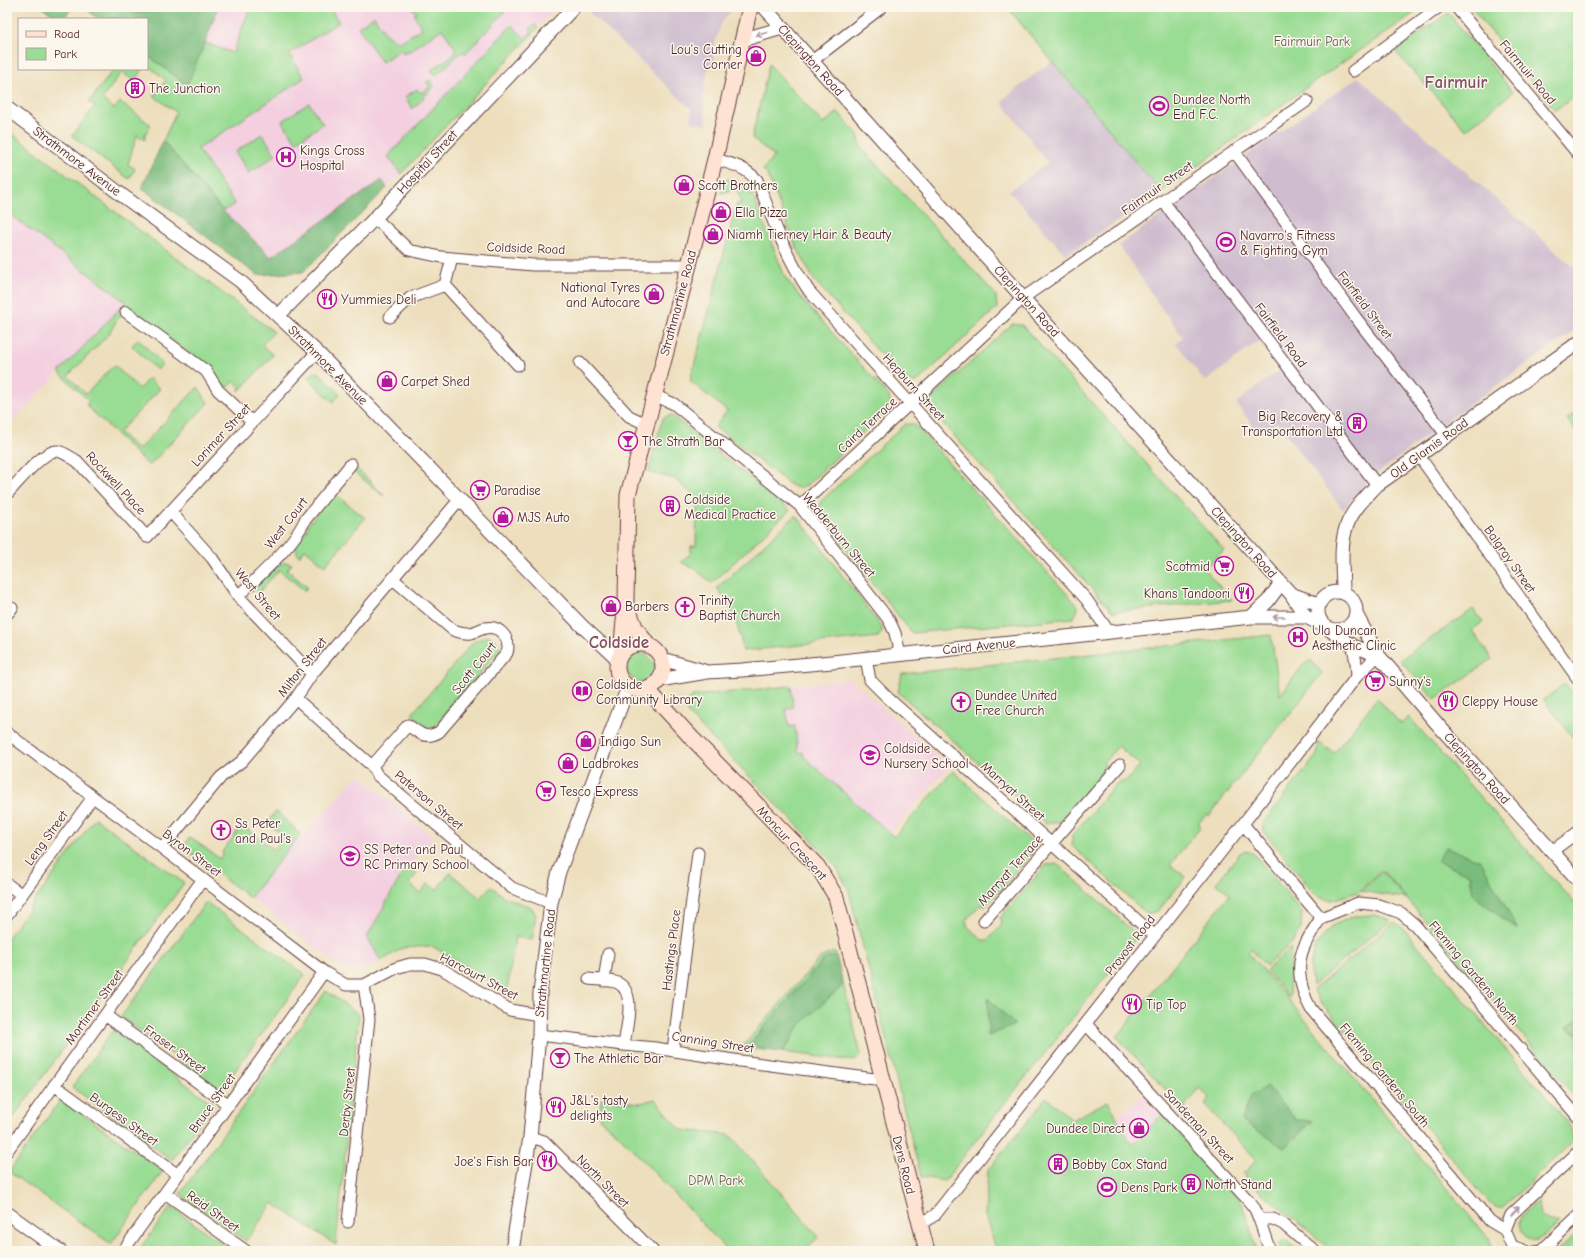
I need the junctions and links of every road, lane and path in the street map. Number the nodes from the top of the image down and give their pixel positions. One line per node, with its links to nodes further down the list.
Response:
1 (574, 7): 17 (street, Hospital Street)
2 (750, 7): 8 (main road, Strathmartine Road)
3 (764, 7): 7 (street, Clepington Road)
4 (882, 7): 9 (street)
5 (1439, 7): 10 (street)
6 (1456, 7): 14 (street, Fairmuir Road)
7 (782, 28): 8 (street, one-way to 8); 9 (street, Clepington Road)
8 (742, 40): 15 (main road, Strathmartine Road)
9 (812, 61): 21 (street, Clepington Road)
10 (1353, 71)
11 (1307, 100): 13 (street, Fairmuir Street)
12 (7, 108): 23 (street, Strathmore Avenue)
13 (1234, 151): 16 (street, Fairmuir Street); 33 (street, Fairfield Street)
14 (1578, 154)
15 (715, 159): 19 (main road, Strathmartine Road); 30 (street, Hepburn Street)
16 (1163, 201): 21 (street, Fairmuir Street); 36 (street, Fairfield Road)
17 (375, 218): 18 (street, Coldside Road); 23 (street, Hospital Street)
18 (452, 258): 19 (street, Coldside Road); 20 (street)
19 (689, 265): 29 (main road, Strathmartine Road)
20 (445, 285): 24 (street); 28 (street)
21 (1023, 298): 30 (street, Caird Terrace); 43 (street, Clepington Road)
22 (126, 312): 31 (street)
23 (278, 315): 26 (street, Strathmore Avenue)
24 (390, 317)
25 (1578, 343): 33 (street, Old Glamis Road)
26 (317, 352): 31 (street, Lorimer Street); 38 (street, Strathmore Avenue)
27 (580, 364): 32 (street)
28 (518, 365)
29 (654, 395): 32 (main road, Strathmartine Road); 39 (street, Wedderburn Street)
30 (910, 403): 39 (street, Caird Terrace); 53 (street, Hepburn Street)
31 (252, 422): 40 (street, Lorimer Street)
32 (646, 424): 47 (main road, Strathmartine Road)
33 (1447, 436): 34 (street, Old Glamis Road)
34 (1419, 456): 36 (street, Old Glamis Road); 64 (street, Balgray Street)
35 (351, 464): 46 (street, West Court)
36 (1377, 486): 44 (street, Old Glamis Road)
37 (7, 494): 41 (street, Rockwell Place)
38 (459, 500): 42 (street, Milton Street); 58 (street, Strathmore Avenue)
39 (800, 506): 56 (street, Wedderburn Street)
40 (170, 511): 41 (street, Lorimer Street); 46 (street, West Street)
41 (147, 537)
42 (393, 579): 62 (street, Milton Street); 71 (street, Scott Court)
43 (1281, 583): 45 (street, Clepington Road); 50 (street)
44 (1343, 593): 48 (street); 49 (street, Clepington Road)
45 (1291, 594): 48 (street, Clepington Road); 51 (street, Clepington Road)
46 (238, 596): 62 (street, West Street)
47 (626, 601): 54 (main road, Strathmartine Road); 58 (main road, Strathmartine Road)
48 (1319, 604): 52 (street)
49 (1356, 614): 52 (street); 57 (street, Clepington Road)
50 (1251, 617): 51 (street, Caird Avenue, one-way to 50); 53 (street, Caird Avenue)
51 (1306, 617): 52 (street)
52 (1327, 627): 55 (street)
53 (1109, 632): 56 (street, Caird Avenue)
54 (647, 644): 58 (main road); 60 (main road)
55 (1352, 646): 57 (street); 63 (street)
56 (900, 655): 59 (street, Caird Avenue)
57 (1378, 655): 63 (street, Provost Road); 77 (street, Clepington Road)
58 (619, 656): 66 (main road)
59 (866, 658): 61 (street, Caird Avenue); 75 (street, Marryat Street)
60 (662, 659): 61 (street, Caird Avenue); 65 (main road)
61 (707, 672): 65 (street, Caird Avenue)
62 (312, 674): 76 (street, Milton Street)
63 (1357, 676): 73 (street, Provost Road)
64 (1578, 679)
65 (659, 680): 67 (main road)
66 (628, 687): 67 (main road); 83 (street, Strathmartine Road)
67 (647, 689): 99 (main road, Moncur Crescent)
68 (301, 703): 71 (street, Paterson Street)
69 (7, 733): 72 (street, Byron Street)
70 (1120, 765): 75 (street, Marryat Terrace)
71 (372, 766): 83 (street, Paterson Street)
72 (93, 797): 76 (street, Byron Street); 82 (street, Leng Street)
73 (1243, 824): 85 (street); 87 (street, Provost Road)
74 (1578, 832): 77 (street)
75 (1052, 844): 86 (street, Marryat Terrace); 87 (street, Marryat Street)
76 (162, 848): 79 (street, Byron Street)
77 (1552, 851): 80 (street, Clepington Road)
78 (698, 853): 98 (street, Hastings Place)
79 (203, 879): 89 (street, Byron Street); 93 (street, Mortimer Street)
80 (1578, 880)
81 (7, 884): 82 (street)
82 (22, 895): 84 (street, Leng Street)
83 (551, 903): 94 (street, Strathmartine Road)
84 (7, 915)
85 (1321, 918): 102 (street, Fleming Gardens North); 113 (street, Fleming Gardens South)
86 (984, 921)
87 (1155, 936): 95 (street, Provost Road)
88 (608, 954): 91 (street)
89 (324, 972): 92 (street, Byron Street); 101 (street, Bruce Street)
90 (589, 979): 91 (street)
91 (604, 981): 97 (street)
92 (364, 985): 94 (street, Harcourt Street); 111 (street, Derby Street)
93 (105, 1015): 100 (street, Mortimer Street); 101 (street, Fraser Street)
94 (539, 1015): 96 (street, Strathmartine Road)
95 (1086, 1024): 110 (street, Sandeman Street); 112 (street, Provost Road)
96 (539, 1035): 97 (street, Canning Street); 103 (street, Strathmartine Road)
97 (624, 1045): 98 (street, Canning Street)
98 (673, 1050): 99 (street, Canning Street)
99 (882, 1080): 112 (main road, Dens Road)
100 (54, 1085): 104 (street, Mortimer Street); 106 (street, Burgess Street)
101 (229, 1105): 106 (street, Bruce Street)
102 (1578, 1117)
103 (530, 1137): 118 (street, Strathmartine Road); 119 (street, North Street)
104 (7, 1151)
105 (1578, 1152): 113 (street, one-way to 105)
106 (178, 1175): 107 (street, Bruce Street)
107 (165, 1193): 116 (street, Bruce Street); 117 (street, Reid Street)
108 (7, 1212): 115 (street)
109 (1578, 1216): 124 (street)
110 (1260, 1219): 121 (street, Sandeman Street); 122 (street)
111 (348, 1222)
112 (919, 1226): 120 (main road, Dens Road)
113 (1505, 1230): 114 (street)
114 (1509, 1249): 123 (street)
115 (60, 1251)
116 (123, 1251)
117 (246, 1251)
118 (512, 1251)
119 (653, 1251)
120 (927, 1251)
121 (1270, 1251)
122 (1315, 1251)
123 (1525, 1251)
124 (1535, 1251)

